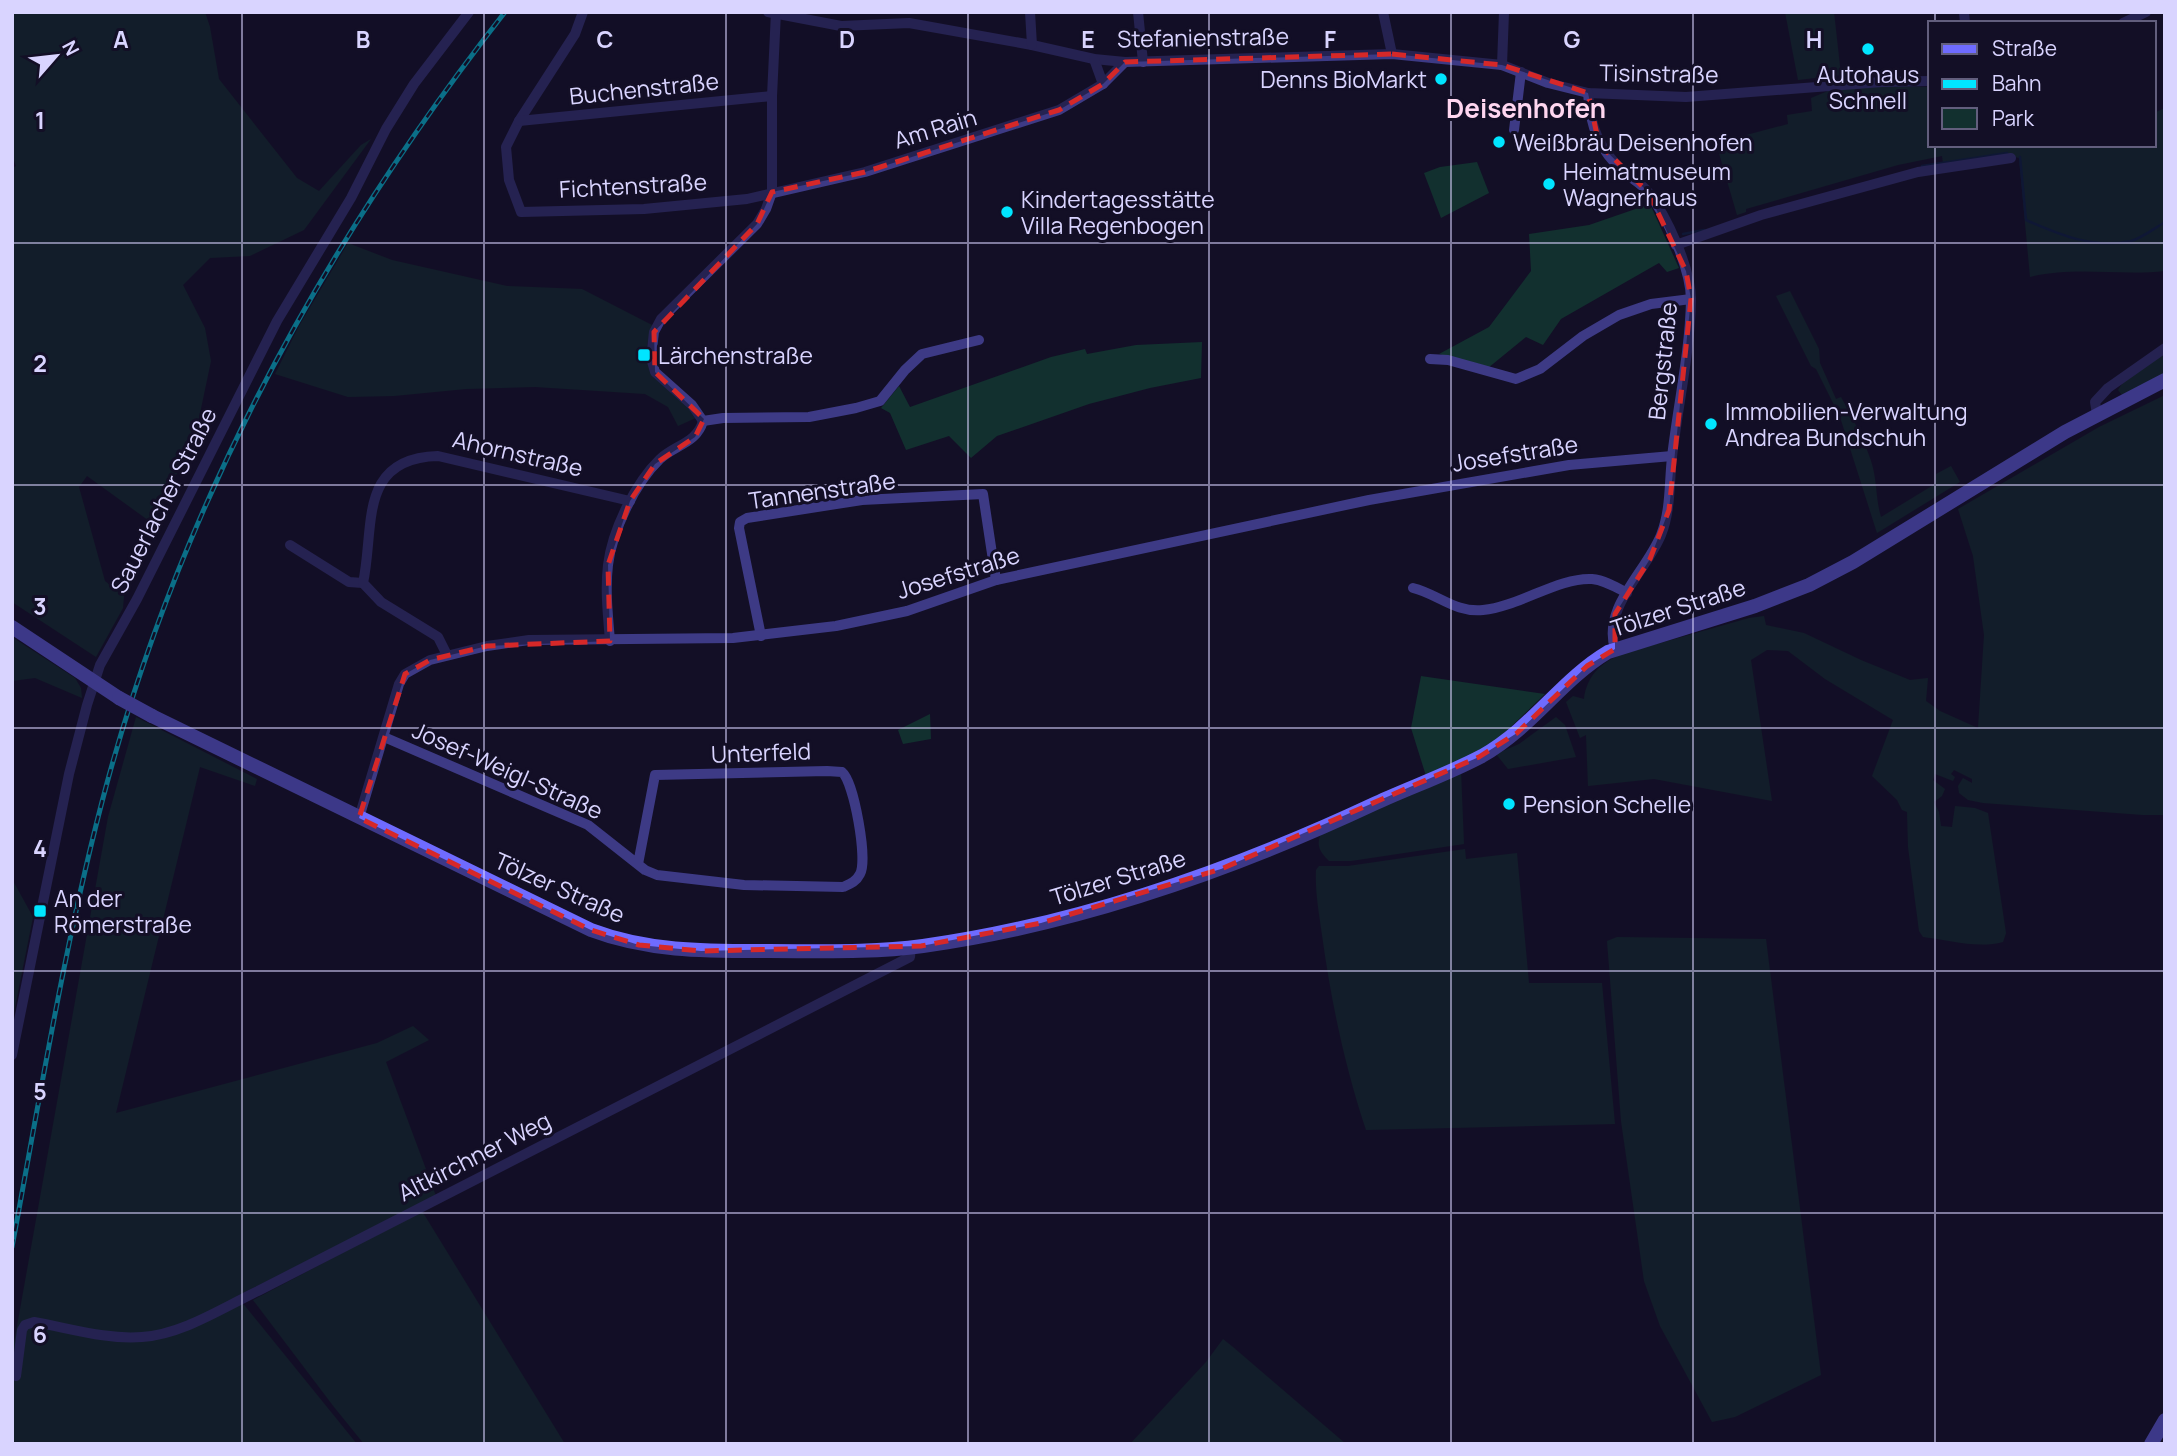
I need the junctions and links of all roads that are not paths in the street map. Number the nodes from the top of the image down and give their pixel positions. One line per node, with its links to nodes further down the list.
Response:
1 (469, 12): 47 (street, Sauerlacher Straße)
2 (583, 12): 21 (street)
3 (1030, 12): 10 (street)
4 (1138, 12): 14 (street)
5 (1383, 12): 11 (street)
6 (1504, 12): 15 (street)
7 (2146, 12): 9 (street)
8 (773, 13): 10 (street, Stefanienstraße); 20 (street)
9 (2127, 21)
10 (1032, 45): 12 (street, Stefanienstraße)
11 (1392, 54): 14 (street, Stefanienstraße); 15 (street, Tisinstraße)
12 (1094, 59): 13 (street, Stefanienstraße); 18 (street)
13 (1125, 62): 14 (street, Stefanienstraße); 18 (street, Am Rain)
14 (1143, 62)
15 (1502, 65): 16 (street, Tisinstraße)
16 (1521, 72): 19 (street, Tisinstraße); 22 (street)
17 (1928, 81): 19 (street, Tisinstraße)
18 (1103, 84): 24 (street, Am Rain)
19 (1588, 93): 27 (street, Bergstraße)
20 (772, 96): 21 (street, Buchenstraße); 24 (street)
21 (519, 121): 25 (street, Fichtenstraße)
22 (1514, 130)
23 (2011, 158): 27 (street)
24 (772, 192): 25 (street, Fichtenstraße); 26 (street)
25 (747, 198): 26 (street)
26 (757, 224): 34 (street)
27 (1676, 246): 28 (street, Bergstraße)
28 (1691, 299): 31 (street); 35 (street, Bergstraße)
29 (979, 340): 34 (street)
30 (2165, 348): 33 (street)
31 (1430, 359)
32 (2165, 380): 33 (main road, Tölzer Straße)
33 (2097, 414): 45 (main road, Tölzer Straße)
34 (703, 421): 36 (street)
35 (1672, 456): 38 (street, Josefstraße); 41 (street, Bergstraße)
36 (630, 501): 39 (street, Ahornstraße); 44 (street)
37 (290, 545): 39 (street)
38 (996, 580): 43 (street, Josefstraße); 43 (street, Tannenstraße)
39 (363, 583): 46 (street)
40 (1413, 588): 41 (street)
41 (1626, 593): 45 (street, Bergstraße)
42 (12, 627): 47 (main road, Tölzer Straße)
43 (761, 636): 44 (street, Josefstraße)
44 (610, 641): 46 (street, Josefstraße)
45 (1615, 649): 52 (main road, Tölzer Straße)
46 (447, 655): 48 (street, Josefstraße)
47 (94, 682): 49 (main road, Tölzer Straße, bridge); 53 (street, Sauerlacher Straße)
48 (384, 737): 49 (street, Josefstraße); 50 (street, Josef-Weigl-Straße)
49 (359, 818): 52 (main road, Tölzer Straße)
50 (638, 864): 51 (street, Josef-Weigl-Straße); 51 (street, Unterfeld)
51 (853, 883)
52 (911, 947): 54 (street, Altkirchner Weg)
53 (12, 1055)
54 (16, 1376)
55 (2165, 1420): 56 (main road)
56 (2151, 1444)

